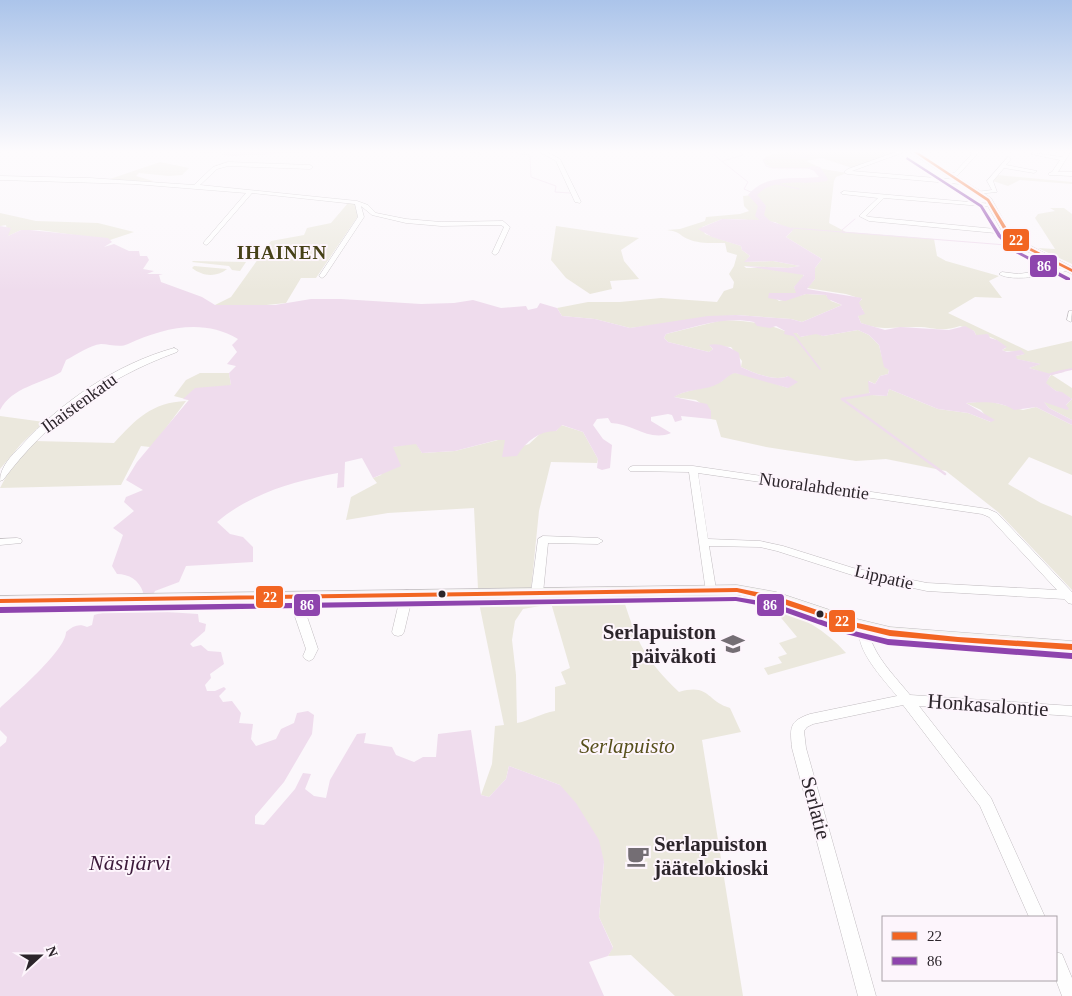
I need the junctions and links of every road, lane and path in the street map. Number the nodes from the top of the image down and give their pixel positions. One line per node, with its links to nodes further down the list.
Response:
1 (245, 197): 11 (street)
2 (308, 197): 8 (street)
3 (576, 197): 7 (street)
4 (881, 197): 10 (street)
5 (899, 197): 9 (street)
6 (983, 197): 9 (main road)
7 (578, 202)
8 (357, 203): 12 (street); 15 (street)
9 (992, 206): 10 (main road)
10 (1006, 232): 13 (main road)
11 (206, 243)
12 (495, 253)
13 (1070, 270): 14 (street)
14 (1002, 274)
15 (322, 276)
16 (174, 350): 19 (street, Ihaistenkatu)
17 (632, 469): 18 (street, Nuoralahdentie)
18 (693, 469): 23 (street); 28 (street, Nuoralahdentie)
19 (0, 478)
20 (17, 541): 21 (street)
21 (0, 542)
22 (598, 542): 25 (street)
23 (703, 542): 24 (street); 28 (street, Lippatie)
24 (710, 589): 25 (main road); 30 (main road)
25 (537, 592): 26 (main road)
26 (407, 594): 27 (main road); 31 (street)
27 (294, 596): 29 (main road); 33 (street)
28 (1070, 597)
29 (0, 601)
30 (865, 629): 32 (main road); 34 (street)
31 (398, 632)
32 (1072, 647)
33 (309, 656)
34 (904, 700): 35 (street, Honkasalontie); 36 (street); 38 (street, Serlatie)
35 (1072, 711)
36 (1037, 916)
37 (1057, 962): 39 (street)
38 (868, 996)
39 (1072, 996)

